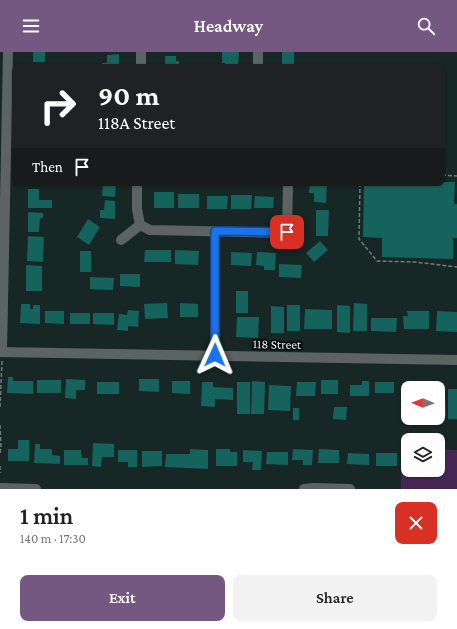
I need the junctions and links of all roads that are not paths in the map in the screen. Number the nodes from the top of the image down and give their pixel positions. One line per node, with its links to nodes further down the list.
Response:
1 (8, 52): 6 (street)
2 (141, 52): 4 (street)
3 (258, 52): 5 (street)
4 (141, 64)
5 (258, 64)
6 (4, 83): 9 (street)
7 (137, 186): 10 (street)
8 (288, 186): 11 (street)
9 (2, 215): 13 (street)
10 (140, 225): 11 (street); 12 (street)
11 (215, 231): 14 (street)
12 (121, 240)
13 (1, 352): 14 (street, 118 Street)
14 (215, 355): 15 (street, 118 Street)
15 (457, 360)
16 (0, 488): 17 (street)
17 (36, 489)
18 (304, 489): 19 (street)
19 (350, 489)

